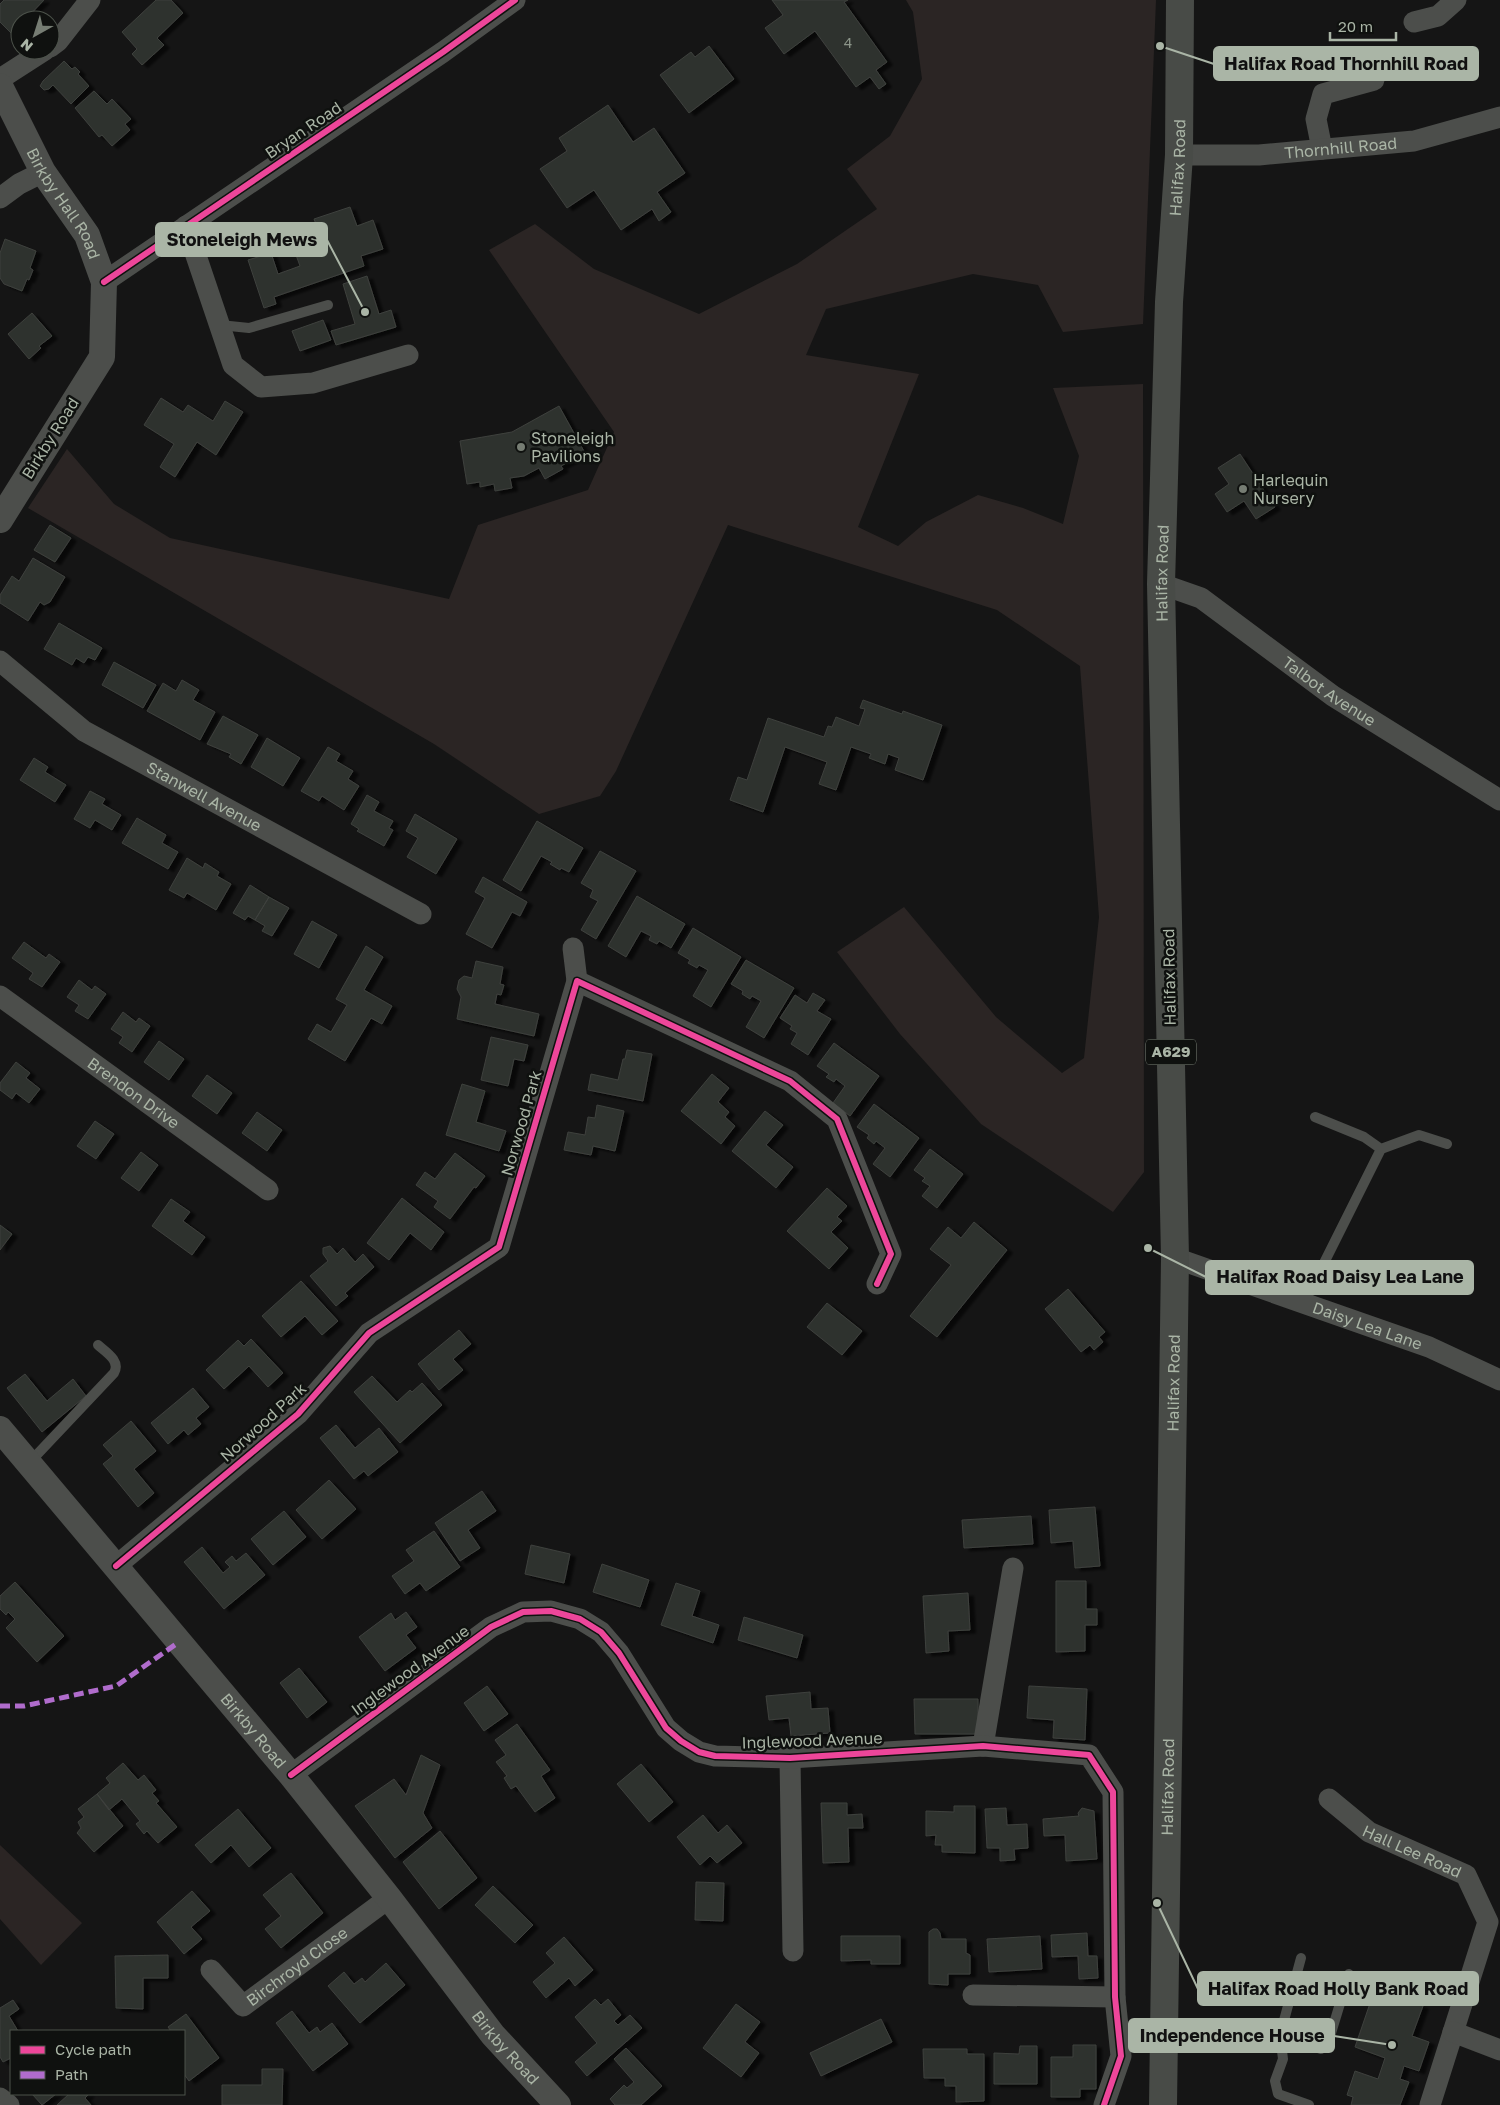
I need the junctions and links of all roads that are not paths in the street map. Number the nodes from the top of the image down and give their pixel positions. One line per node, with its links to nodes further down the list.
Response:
1 (90, 0): 6 (street)
2 (515, 0): 16 (street, Bryan Road)
3 (1180, 0): 13 (highway, Halifax Road / A629)
4 (1456, 0): 5 (street)
5 (1414, 22)
6 (60, 39)
7 (29, 60): 9 (street)
8 (1371, 71): 12 (street)
9 (0, 79)
10 (0, 86): 14 (street, Birkby Hall Road)
11 (1500, 117): 12 (street, Thornhill Road)
12 (1322, 149): 13 (street, Thornhill Road)
13 (1179, 155): 23 (highway, Halifax Road / A629)
14 (43, 172): 15 (street); 17 (street, Birkby Hall Road)
15 (0, 198)
16 (186, 226): 17 (street, Bryan Road); 19 (street)
17 (104, 282): 21 (street, Birkby Hall Road)
18 (328, 306): 19 (lane)
19 (220, 326): 20 (street)
20 (408, 355)
21 (102, 357): 22 (street, Birkby Road)
22 (0, 520)
23 (1161, 584): 25 (street, Talbot Avenue); 34 (highway, Halifax Road / A629)
24 (0, 661): 26 (street, Stanwell Avenue)
25 (1500, 800)
26 (421, 914)
27 (574, 948): 28 (street, Norwood Park)
28 (577, 981): 35 (street); 41 (street, Norwood Park)
29 (0, 996): 33 (street, Brendon Drive)
30 (1316, 1117): 32 (lane)
31 (1447, 1144): 32 (lane)
32 (1381, 1149): 36 (lane)
33 (268, 1190)
34 (1175, 1258): 36 (street, Daisy Lea Lane); 63 (highway, Halifax Road / A629)
35 (877, 1284)
36 (1304, 1303): 38 (street, Daisy Lea Lane)
37 (98, 1345): 40 (lane)
38 (1500, 1380)
39 (0, 1430): 40 (street, Birkby Road)
40 (28, 1464): 41 (street, Birkby Road)
41 (116, 1566): 45 (street, Birkby Road)
42 (1013, 1568): 43 (street)
43 (983, 1746): 44 (street, Inglewood Avenue); 55 (street, Inglewood Avenue)
44 (790, 1758): 45 (street, Inglewood Avenue); 48 (street, Inglewood Avenue)
45 (290, 1775): 47 (street, Birkby Road)
46 (1329, 1800): 54 (street, Hall Lee Road)
47 (389, 1898): 50 (street, Birchroyd Close); 61 (street, Birkby Road)
48 (793, 1951)
49 (1301, 1958): 57 (lane)
50 (210, 1970)
51 (1349, 1974): 57 (lane)
52 (1432, 1984): 54 (street)
53 (973, 1995): 55 (street)
54 (1466, 1996): 56 (street, Hall Lee Road)
55 (1115, 1997): 62 (street, Inglewood Avenue)
56 (1453, 2032): 58 (street); 65 (street, Hall Lee Road)
57 (1280, 2035): 64 (lane)
58 (1500, 2050)
59 (0, 2098): 60 (street)
60 (9, 2105)
61 (558, 2105)
62 (1104, 2105)
63 (1163, 2105)
64 (1309, 2105)
65 (1430, 2105)

